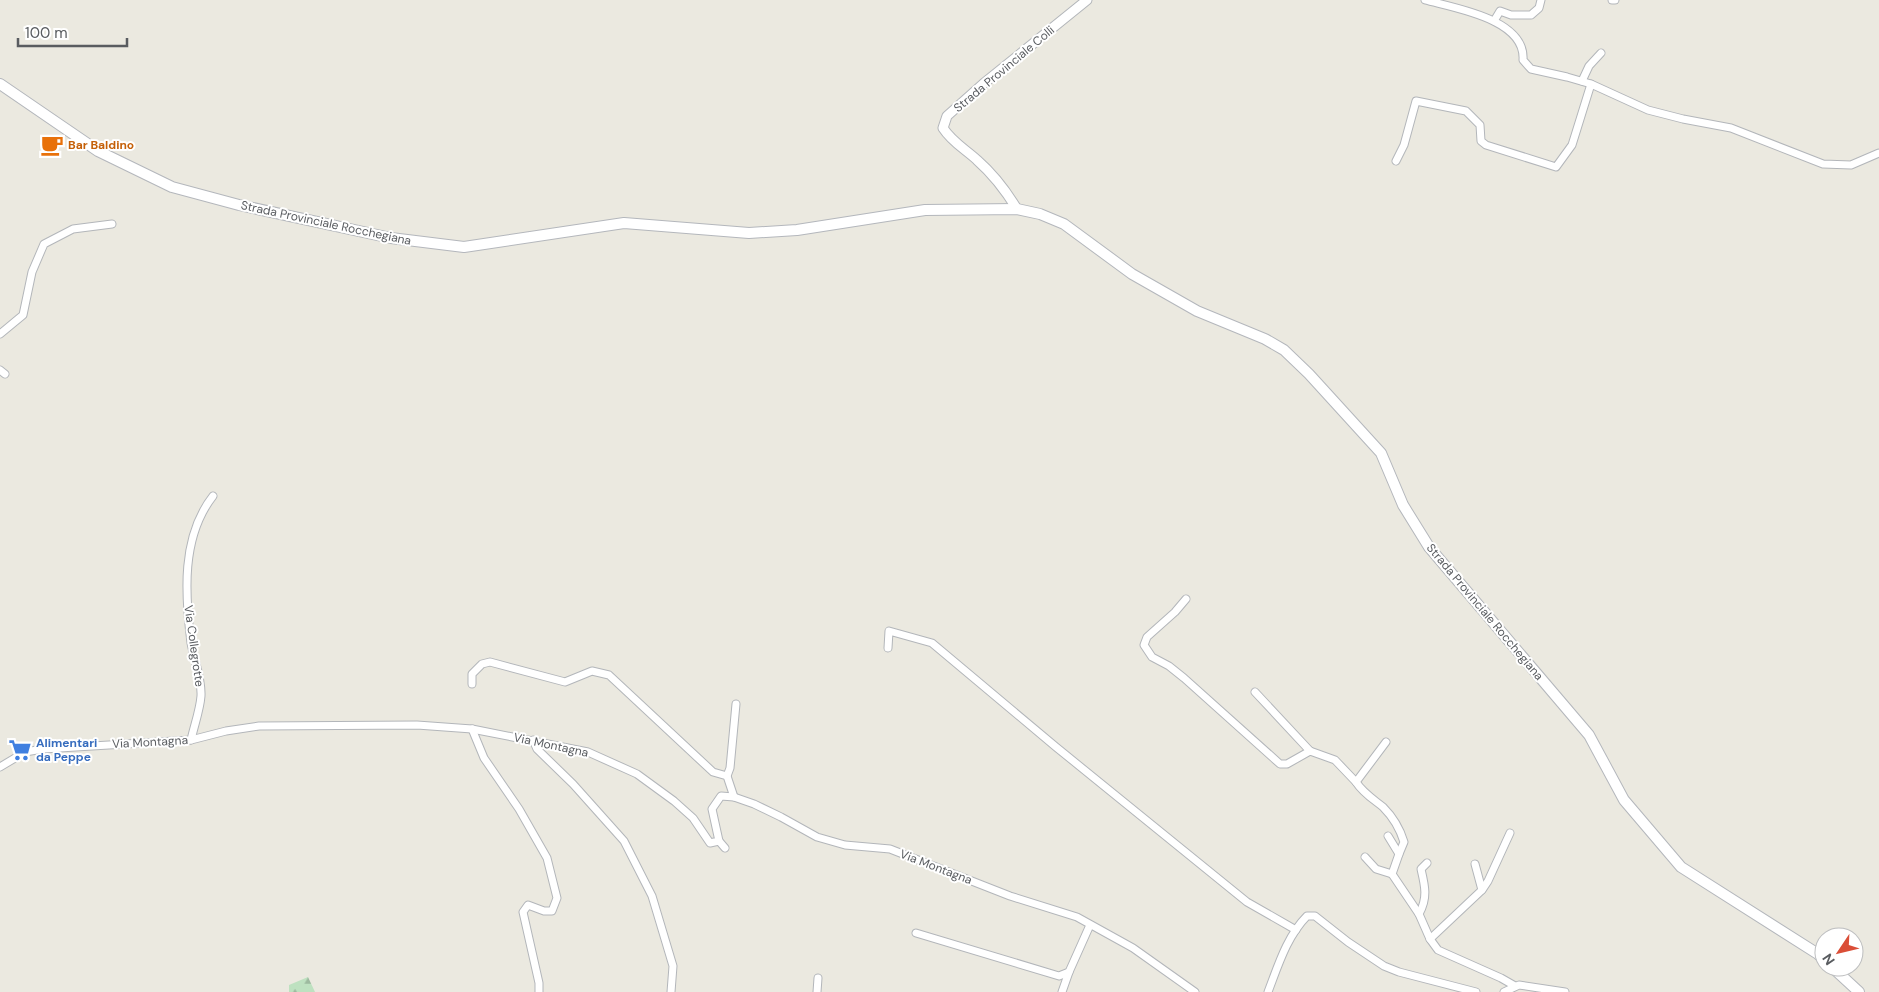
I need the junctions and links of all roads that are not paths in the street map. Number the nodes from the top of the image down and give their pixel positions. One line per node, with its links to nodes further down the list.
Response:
1 (1087, 0): 11 (street, Strada Provinciale Colli)
2 (1425, 0): 4 (street)
3 (1541, 0): 4 (street)
4 (1494, 20): 6 (street)
5 (1601, 53): 6 (street)
6 (1582, 81): 8 (street)
7 (0, 84): 11 (main road, Strada Provinciale Rocchegiana)
8 (1591, 84): 9 (street); 10 (street)
9 (1879, 153)
10 (1396, 161)
11 (1017, 209): 44 (main road, Strada Provinciale Rocchegiana)
12 (112, 224): 13 (street)
13 (0, 334)
14 (213, 496): 21 (street, Via Collegrotte)
15 (1186, 599): 24 (street)
16 (888, 648): 41 (street)
17 (472, 684): 26 (street)
18 (1255, 692): 24 (street)
19 (736, 704): 26 (street)
20 (472, 729): 21 (street, Via Montagna); 22 (street, Via Montagna); 49 (street)
21 (191, 740): 25 (street, Via Montagna)
22 (533, 740): 31 (street, Via Montagna); 50 (street)
23 (1386, 742): 27 (street)
24 (1310, 751): 27 (street)
25 (0, 767)
26 (726, 776): 28 (street)
27 (1356, 782): 33 (street)
28 (734, 797): 31 (street); 40 (street, Via Montagna)
29 (1510, 833): 38 (street)
30 (1388, 836): 33 (street)
31 (719, 841): 32 (street)
32 (725, 848)
33 (1399, 854): 37 (street)
34 (1365, 857): 37 (street)
35 (1427, 863): 39 (street)
36 (1475, 864): 38 (street)
37 (1392, 874): 39 (street)
38 (1482, 890): 43 (street)
39 (1420, 914): 43 (street)
40 (1090, 925): 45 (street); 53 (street, Via Montagna)
41 (1296, 930): 54 (street); 55 (street)
42 (916, 933): 45 (street)
43 (1430, 939): 48 (street)
44 (1814, 951)
45 (1069, 972): 52 (street)
46 (1843, 977): 58 (main road)
47 (818, 978): 51 (street)
48 (1515, 986): 56 (street); 57 (street)
49 (539, 992)
50 (671, 992)
51 (817, 992)
52 (1062, 992)
53 (1195, 992)
54 (1268, 992)
55 (1476, 992)
56 (1504, 992)
57 (1565, 992)
58 (1859, 992)

